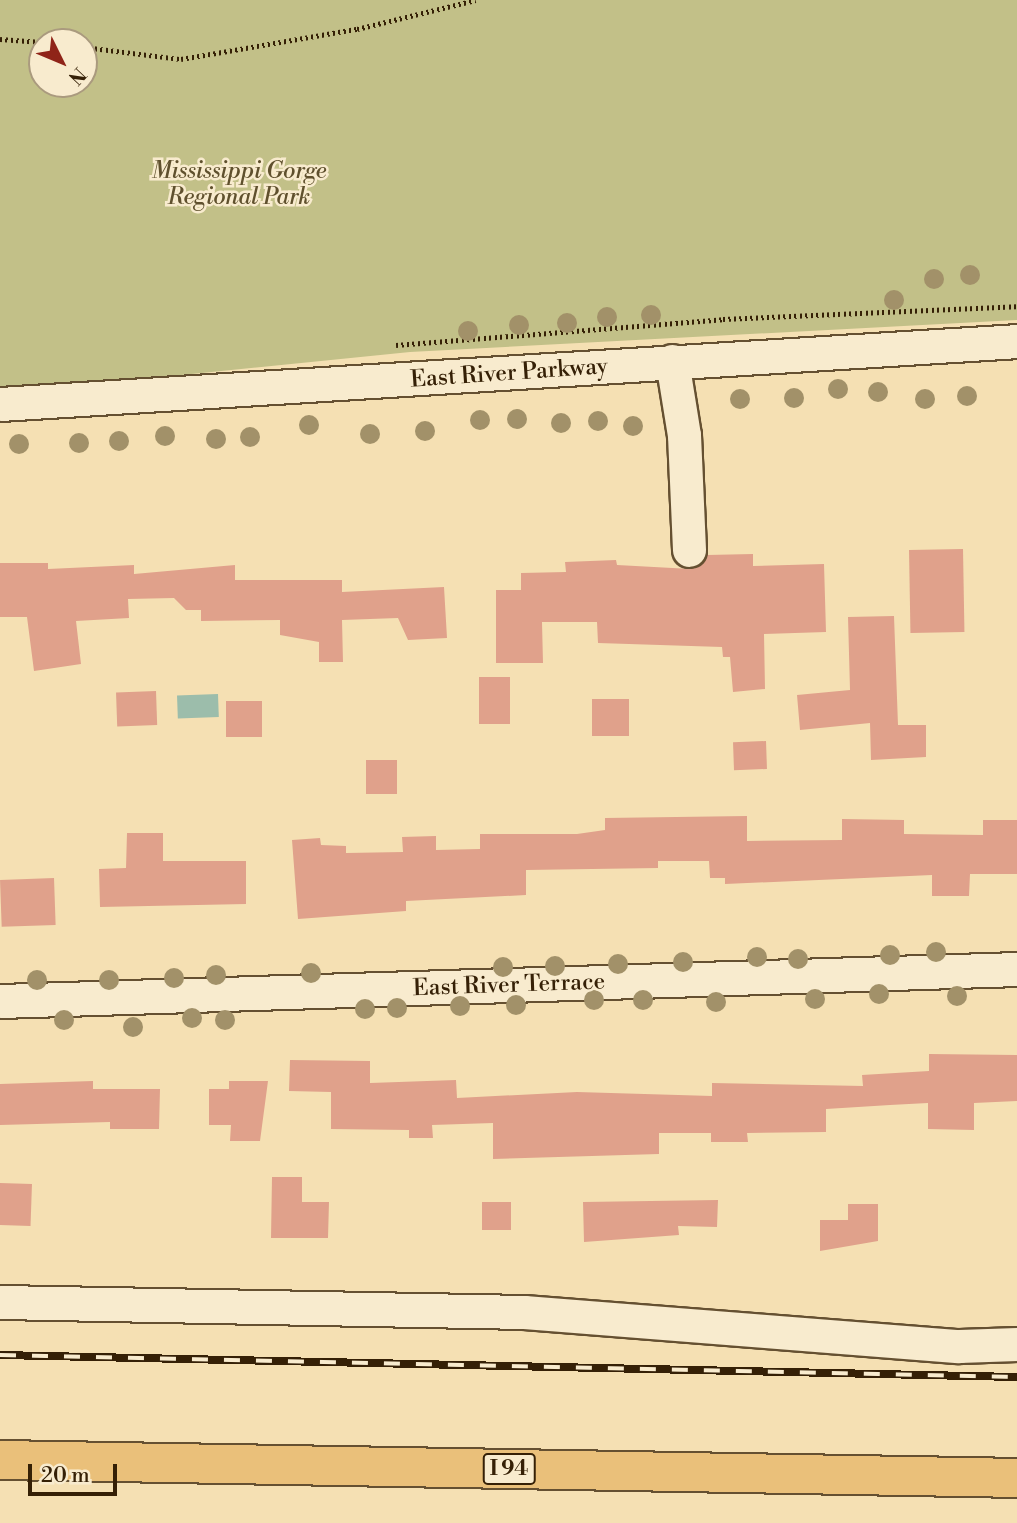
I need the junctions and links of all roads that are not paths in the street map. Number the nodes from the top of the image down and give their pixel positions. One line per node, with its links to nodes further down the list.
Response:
1 (1017, 341): 2 (street, East River Parkway)
2 (672, 361): 3 (street, East River Parkway); 4 (street)
3 (0, 404)
4 (690, 550)
5 (1017, 969): 6 (street, East River Terrace)
6 (0, 1002)
7 (0, 1302): 8 (street)
8 (1017, 1344)
9 (0, 1460): 10 (highway, I 94)
10 (1017, 1478)

